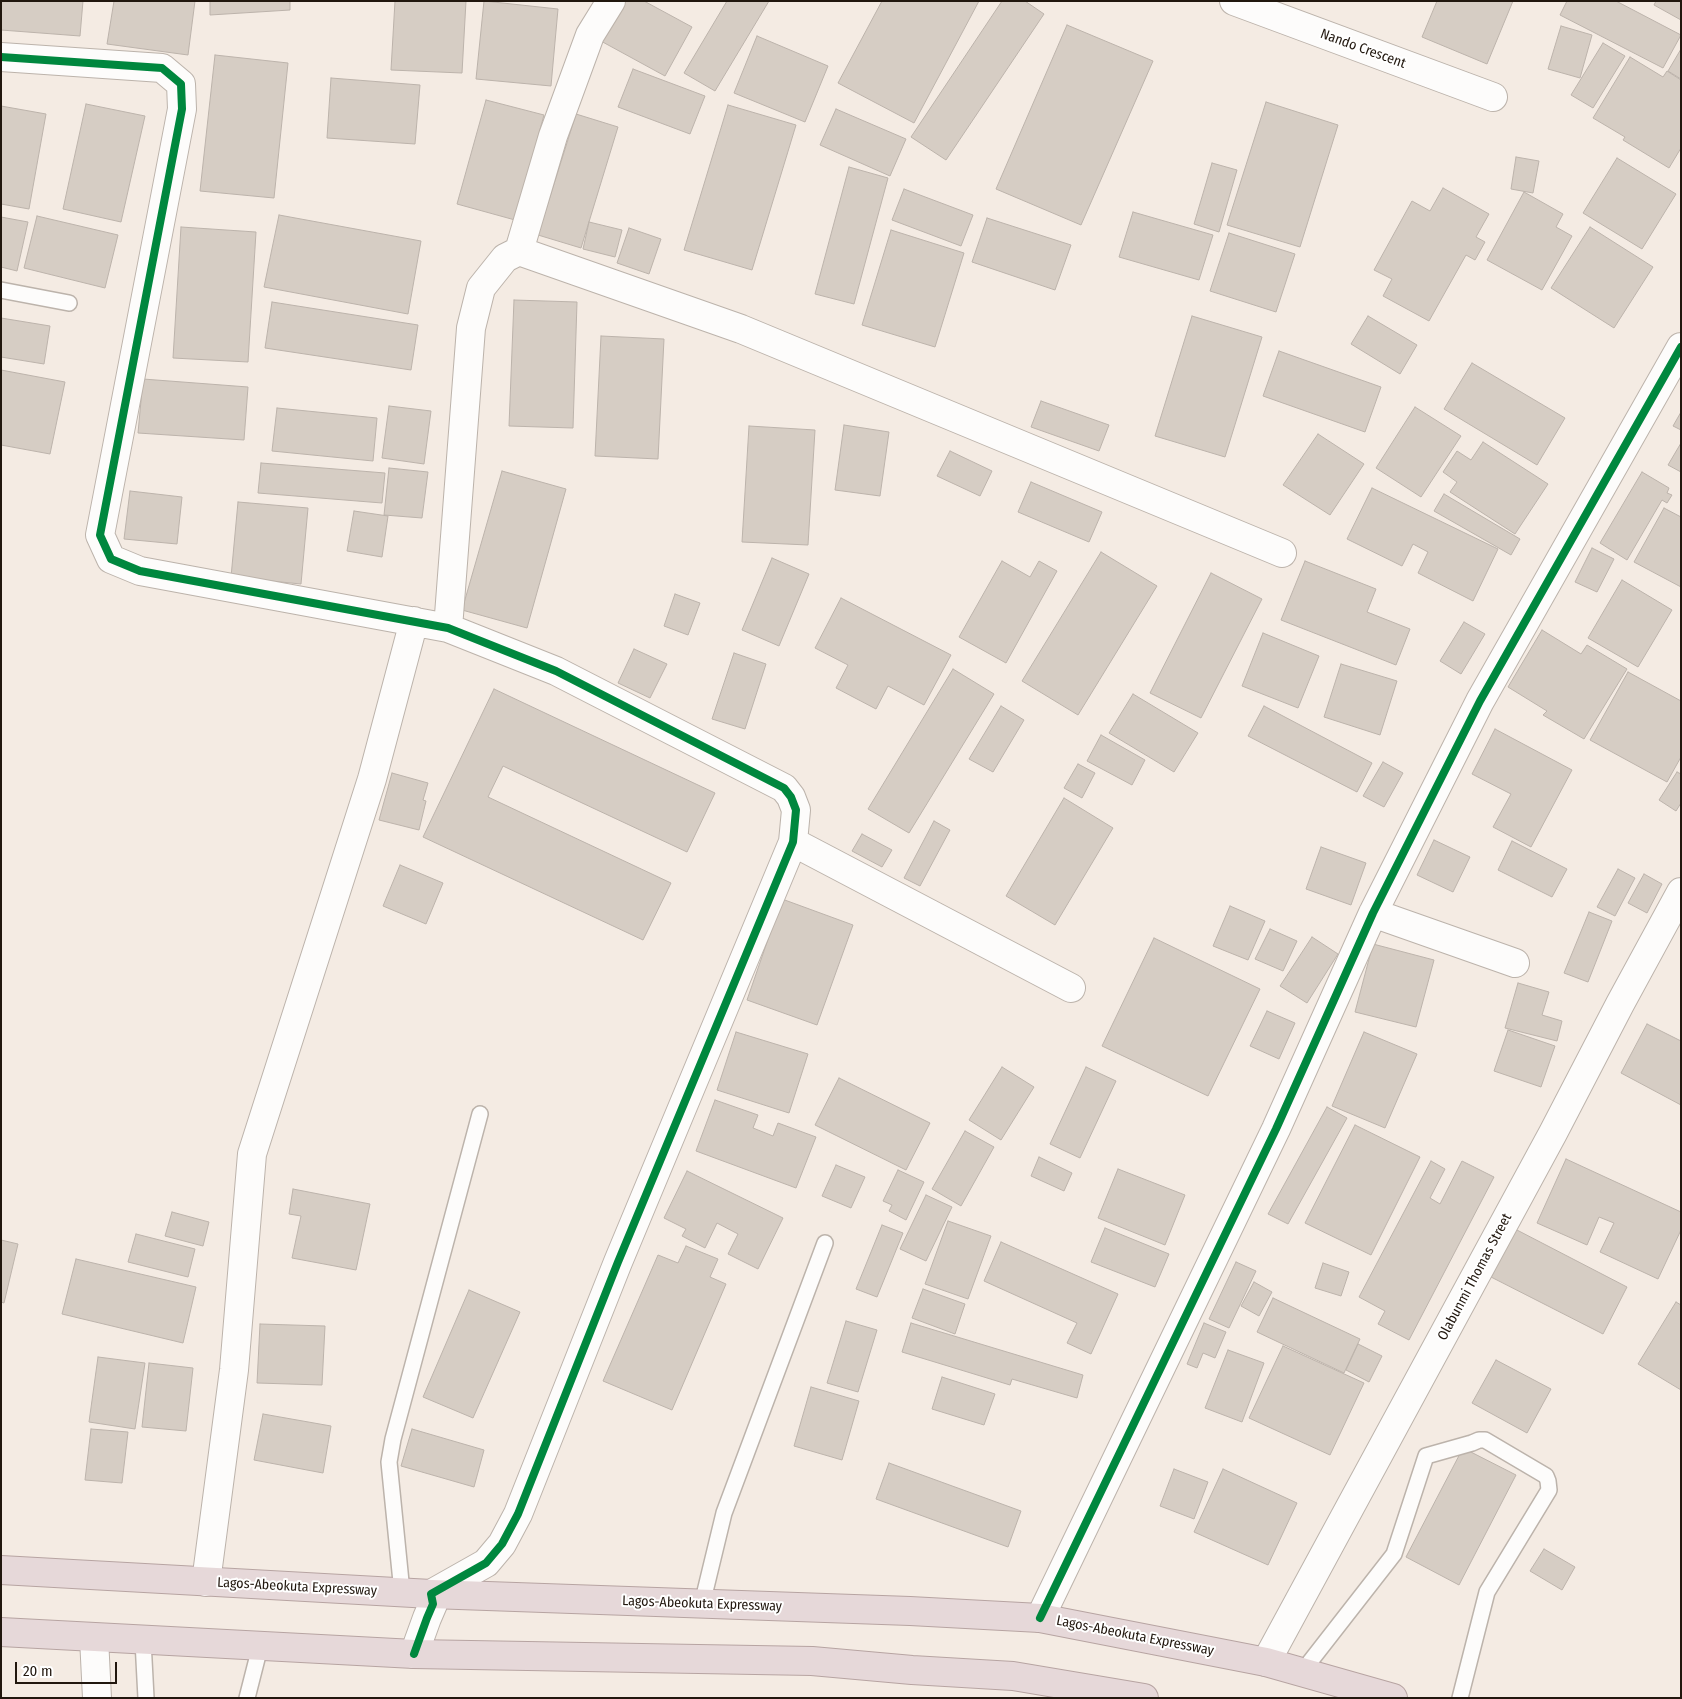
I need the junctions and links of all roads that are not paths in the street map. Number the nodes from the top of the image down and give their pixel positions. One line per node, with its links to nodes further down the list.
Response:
1 (611, 1): 5 (street)
2 (1234, 1): 4 (street, Nando Crescent)
3 (1, 57): 10 (street)
4 (1493, 98)
5 (519, 251): 9 (street); 11 (street)
6 (1, 290): 7 (lane)
7 (69, 303)
8 (1681, 347): 14 (street)
9 (1282, 553)
10 (414, 621): 11 (street); 20 (street)
11 (448, 628): 12 (street)
12 (793, 842): 16 (street); 22 (street)
13 (1681, 892): 30 (street, Olabunmi Thomas Street)
14 (1373, 912): 15 (street); 24 (street)
15 (1514, 963)
16 (1071, 988)
17 (480, 1114): 21 (lane)
18 (825, 1243): 23 (lane)
19 (1, 1570): 20 (highway, Lagos-Abeokuta Expressway)
20 (206, 1582): 21 (highway, Lagos-Abeokuta Expressway)
21 (402, 1592): 22 (highway, Lagos-Abeokuta Expressway)
22 (431, 1594): 23 (highway, Lagos-Abeokuta Expressway); 29 (street)
23 (702, 1604): 24 (highway, Lagos-Abeokuta Expressway)
24 (1040, 1618): 30 (highway, Lagos-Abeokuta Expressway)
25 (1, 1632): 26 (highway)
26 (94, 1638): 27 (highway); 32 (street)
27 (143, 1641): 28 (highway); 33 (lane)
28 (260, 1647): 29 (highway); 34 (lane)
29 (414, 1654): 35 (highway)
30 (1266, 1662): 31 (highway, Lagos-Abeokuta Expressway)
31 (1302, 1672): 36 (highway, Lagos-Abeokuta Expressway); 37 (lane)
32 (97, 1698)
33 (146, 1698)
34 (247, 1698)
35 (1144, 1698)
36 (1393, 1698)
37 (1460, 1698)

